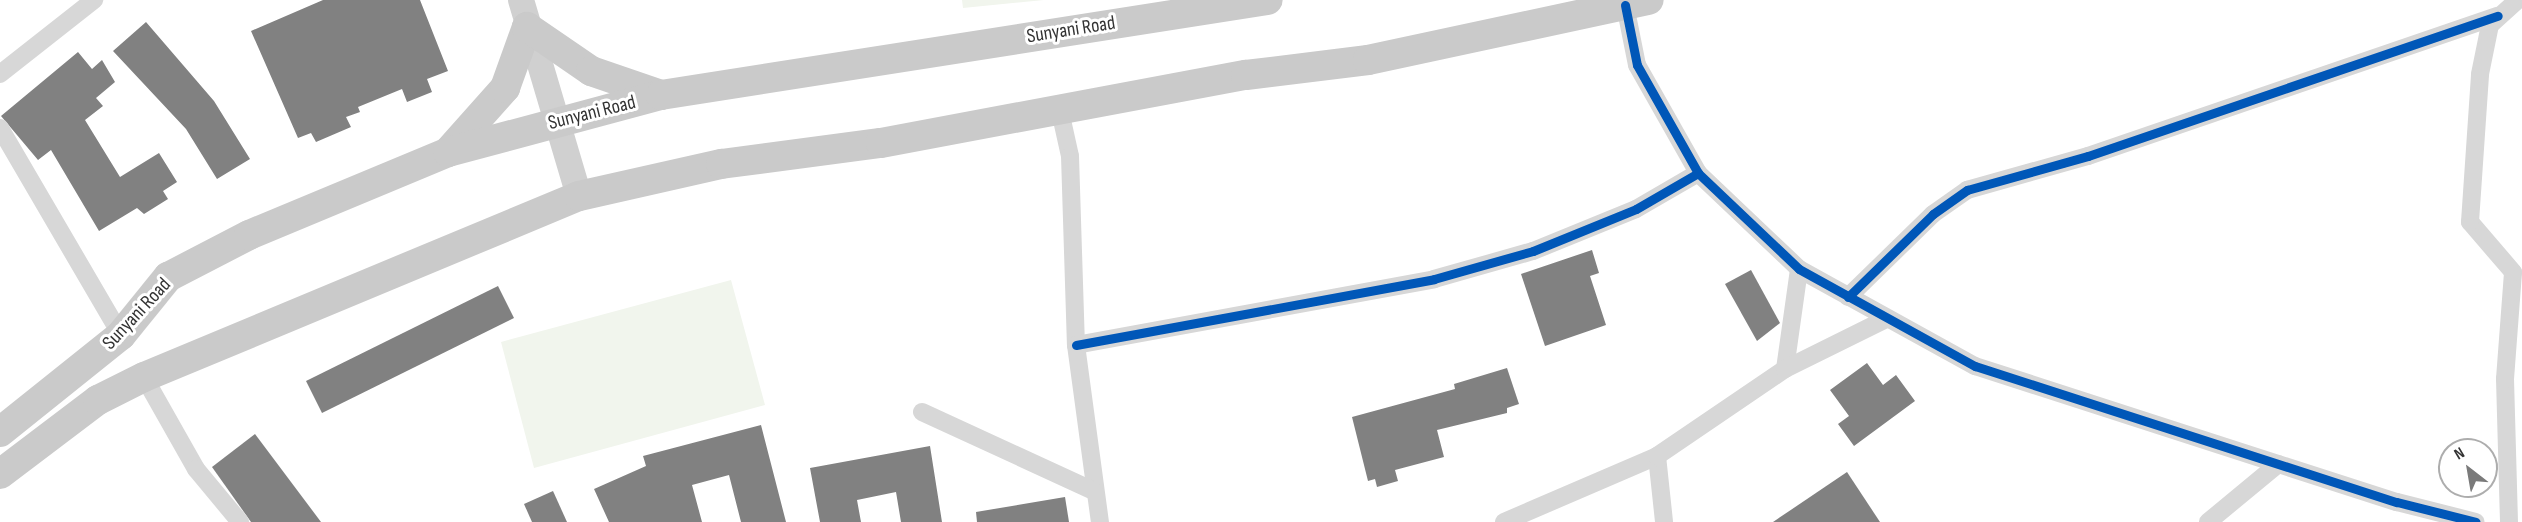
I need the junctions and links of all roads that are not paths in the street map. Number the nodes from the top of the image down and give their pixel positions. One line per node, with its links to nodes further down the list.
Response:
1 (94, 0): 7 (street)
2 (1268, 0): 8 (main road, Sunyani Road)
3 (2518, 0): 6 (street)
4 (1637, 2): 9 (main road); 13 (street)
5 (524, 13): 8 (main road); 10 (street); 12 (main road)
6 (2498, 16): 16 (street); 17 (street)
7 (0, 74)
8 (661, 95): 10 (main road, Sunyani Road)
9 (1060, 111): 14 (main road); 20 (street)
10 (559, 121): 12 (main road, Sunyani Road); 14 (street)
11 (0, 128): 19 (street)
12 (448, 152): 19 (main road, Sunyani Road)
13 (1698, 173): 15 (street); 20 (street)
14 (579, 196): 22 (main road)
15 (1799, 269): 17 (street); 21 (street)
16 (2518, 271): 35 (street)
17 (1848, 297): 18 (street)
18 (1886, 319): 21 (street); 26 (street)
19 (121, 334): 24 (main road, Sunyani Road)
20 (1076, 345): 28 (street)
21 (1785, 369): 25 (street)
22 (144, 376): 27 (main road); 29 (street)
23 (922, 412): 28 (street)
24 (0, 432)
25 (1657, 456): 31 (street); 32 (street)
26 (2278, 464): 33 (street); 34 (street)
27 (0, 474)
28 (1094, 491): 30 (street)
29 (240, 522)
30 (1100, 522)
31 (1504, 522)
32 (1664, 522)
33 (2208, 522)
34 (2476, 522)
35 (2509, 522)

